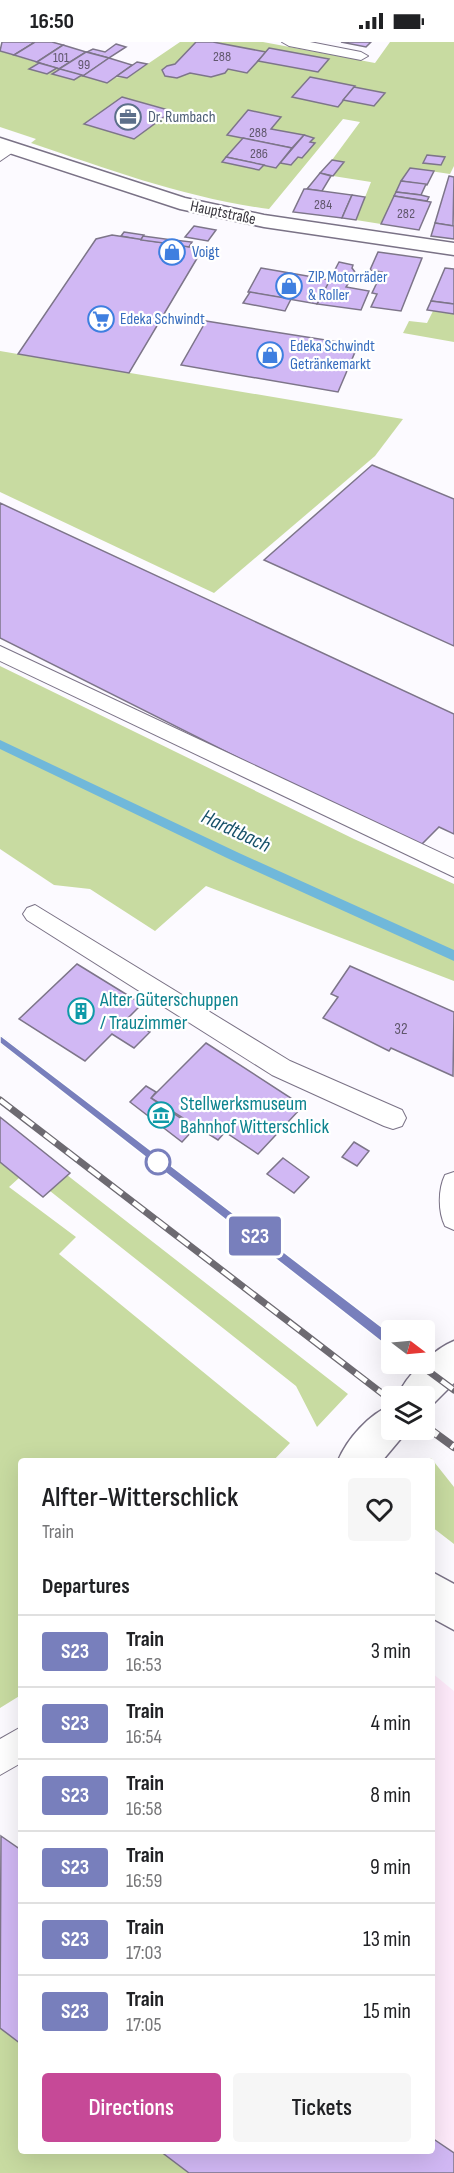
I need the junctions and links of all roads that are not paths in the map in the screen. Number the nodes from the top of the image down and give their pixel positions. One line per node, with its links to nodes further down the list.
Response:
1 (289, 42): 2 (lane)
2 (361, 56)
3 (4, 150): 4 (main road, Hauptstraße)
4 (454, 249)
5 (0, 653): 6 (lane)
6 (454, 869)
7 (35, 914): 8 (lane)
8 (393, 1118)
9 (454, 1184): 10 (lane)
10 (454, 1218)
11 (454, 1358): 12 (main road)
12 (426, 1386)
13 (381, 1435): 14 (main road)
14 (360, 1458)
15 (435, 1594): 16 (main road)
16 (454, 1610)
17 (18, 1745): 18 (lane)
18 (0, 1759)

